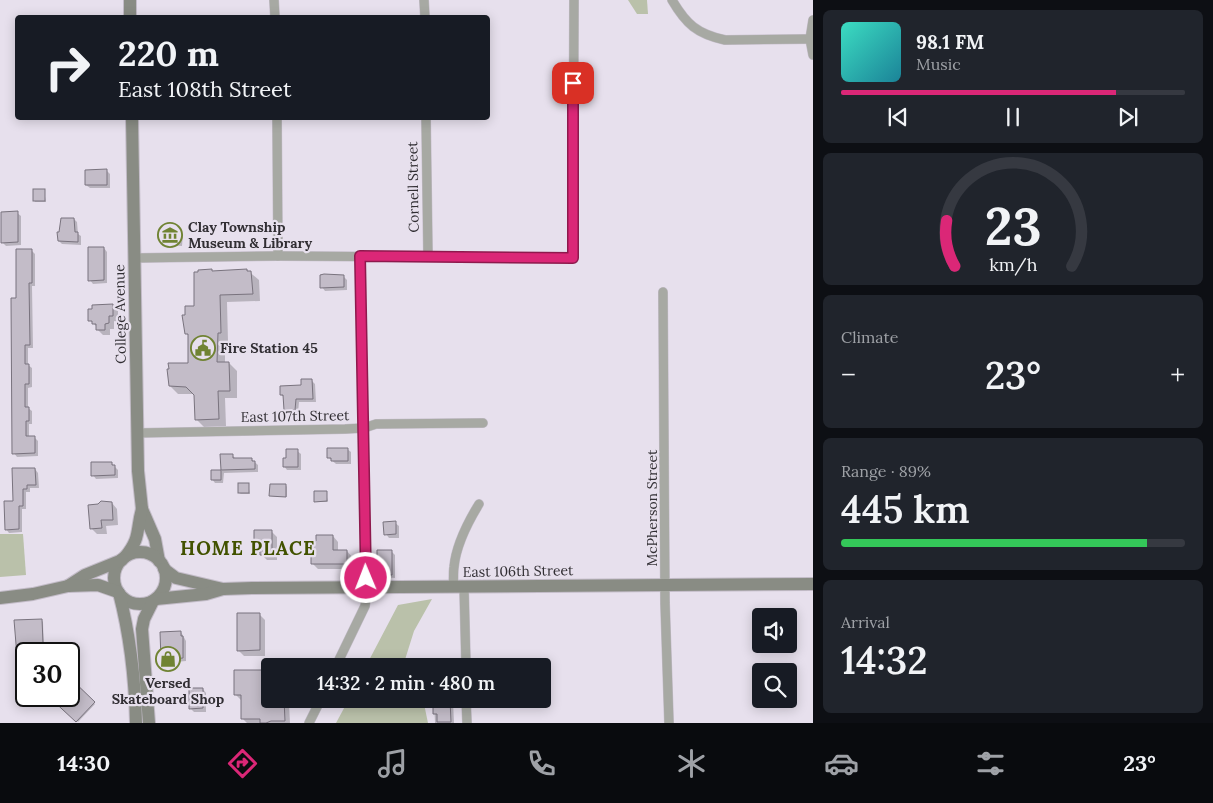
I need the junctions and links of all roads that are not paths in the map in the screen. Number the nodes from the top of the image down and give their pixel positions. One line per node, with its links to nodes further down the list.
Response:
1 (130, 0): 6 (main road)
2 (274, 0): 7 (street)
3 (424, 0): 8 (street)
4 (574, 0): 17 (street)
5 (672, 0): 10 (street)
6 (130, 15)
7 (275, 15)
8 (425, 15)
9 (813, 20): 10 (street)
10 (810, 39): 11 (street)
11 (813, 55)
12 (132, 120): 18 (main road, College Avenue)
13 (277, 120): 15 (street)
14 (426, 120): 17 (street, Cornell Street)
15 (278, 256): 16 (street); 18 (street)
16 (360, 256): 17 (street); 21 (street)
17 (428, 256)
18 (135, 258): 22 (main road, College Avenue)
19 (663, 292): 28 (street, McPherson Street)
20 (483, 423): 21 (street, East 107th Street)
21 (364, 428): 22 (street, East 107th Street); 31 (street)
22 (137, 432): 24 (main road, College Avenue)
23 (479, 504): 30 (street)
24 (142, 509): 25 (main road, College Avenue); 26 (main road, College Avenue)
25 (123, 559): 26 (main road); 29 (main road); 33 (main road)
26 (162, 565): 32 (main road, East 106th Street); 35 (main road)
27 (813, 584): 28 (main road, East 106th Street)
28 (666, 585): 30 (main road, East 106th Street); 44 (street, McPherson Street)
29 (68, 586): 33 (main road); 34 (main road)
30 (458, 587): 31 (main road, East 106th Street); 37 (street)
31 (366, 588): 32 (main road, East 106th Street); 36 (street)
32 (223, 589): 35 (main road, East 106th Street)
33 (119, 593): 35 (main road); 40 (main road)
34 (0, 598)
35 (155, 600): 41 (main road)
36 (340, 658)
37 (465, 658)
38 (316, 708): 42 (street)
39 (466, 708): 43 (street)
40 (136, 723)
41 (149, 723)
42 (309, 723)
43 (467, 723)
44 (669, 723)

